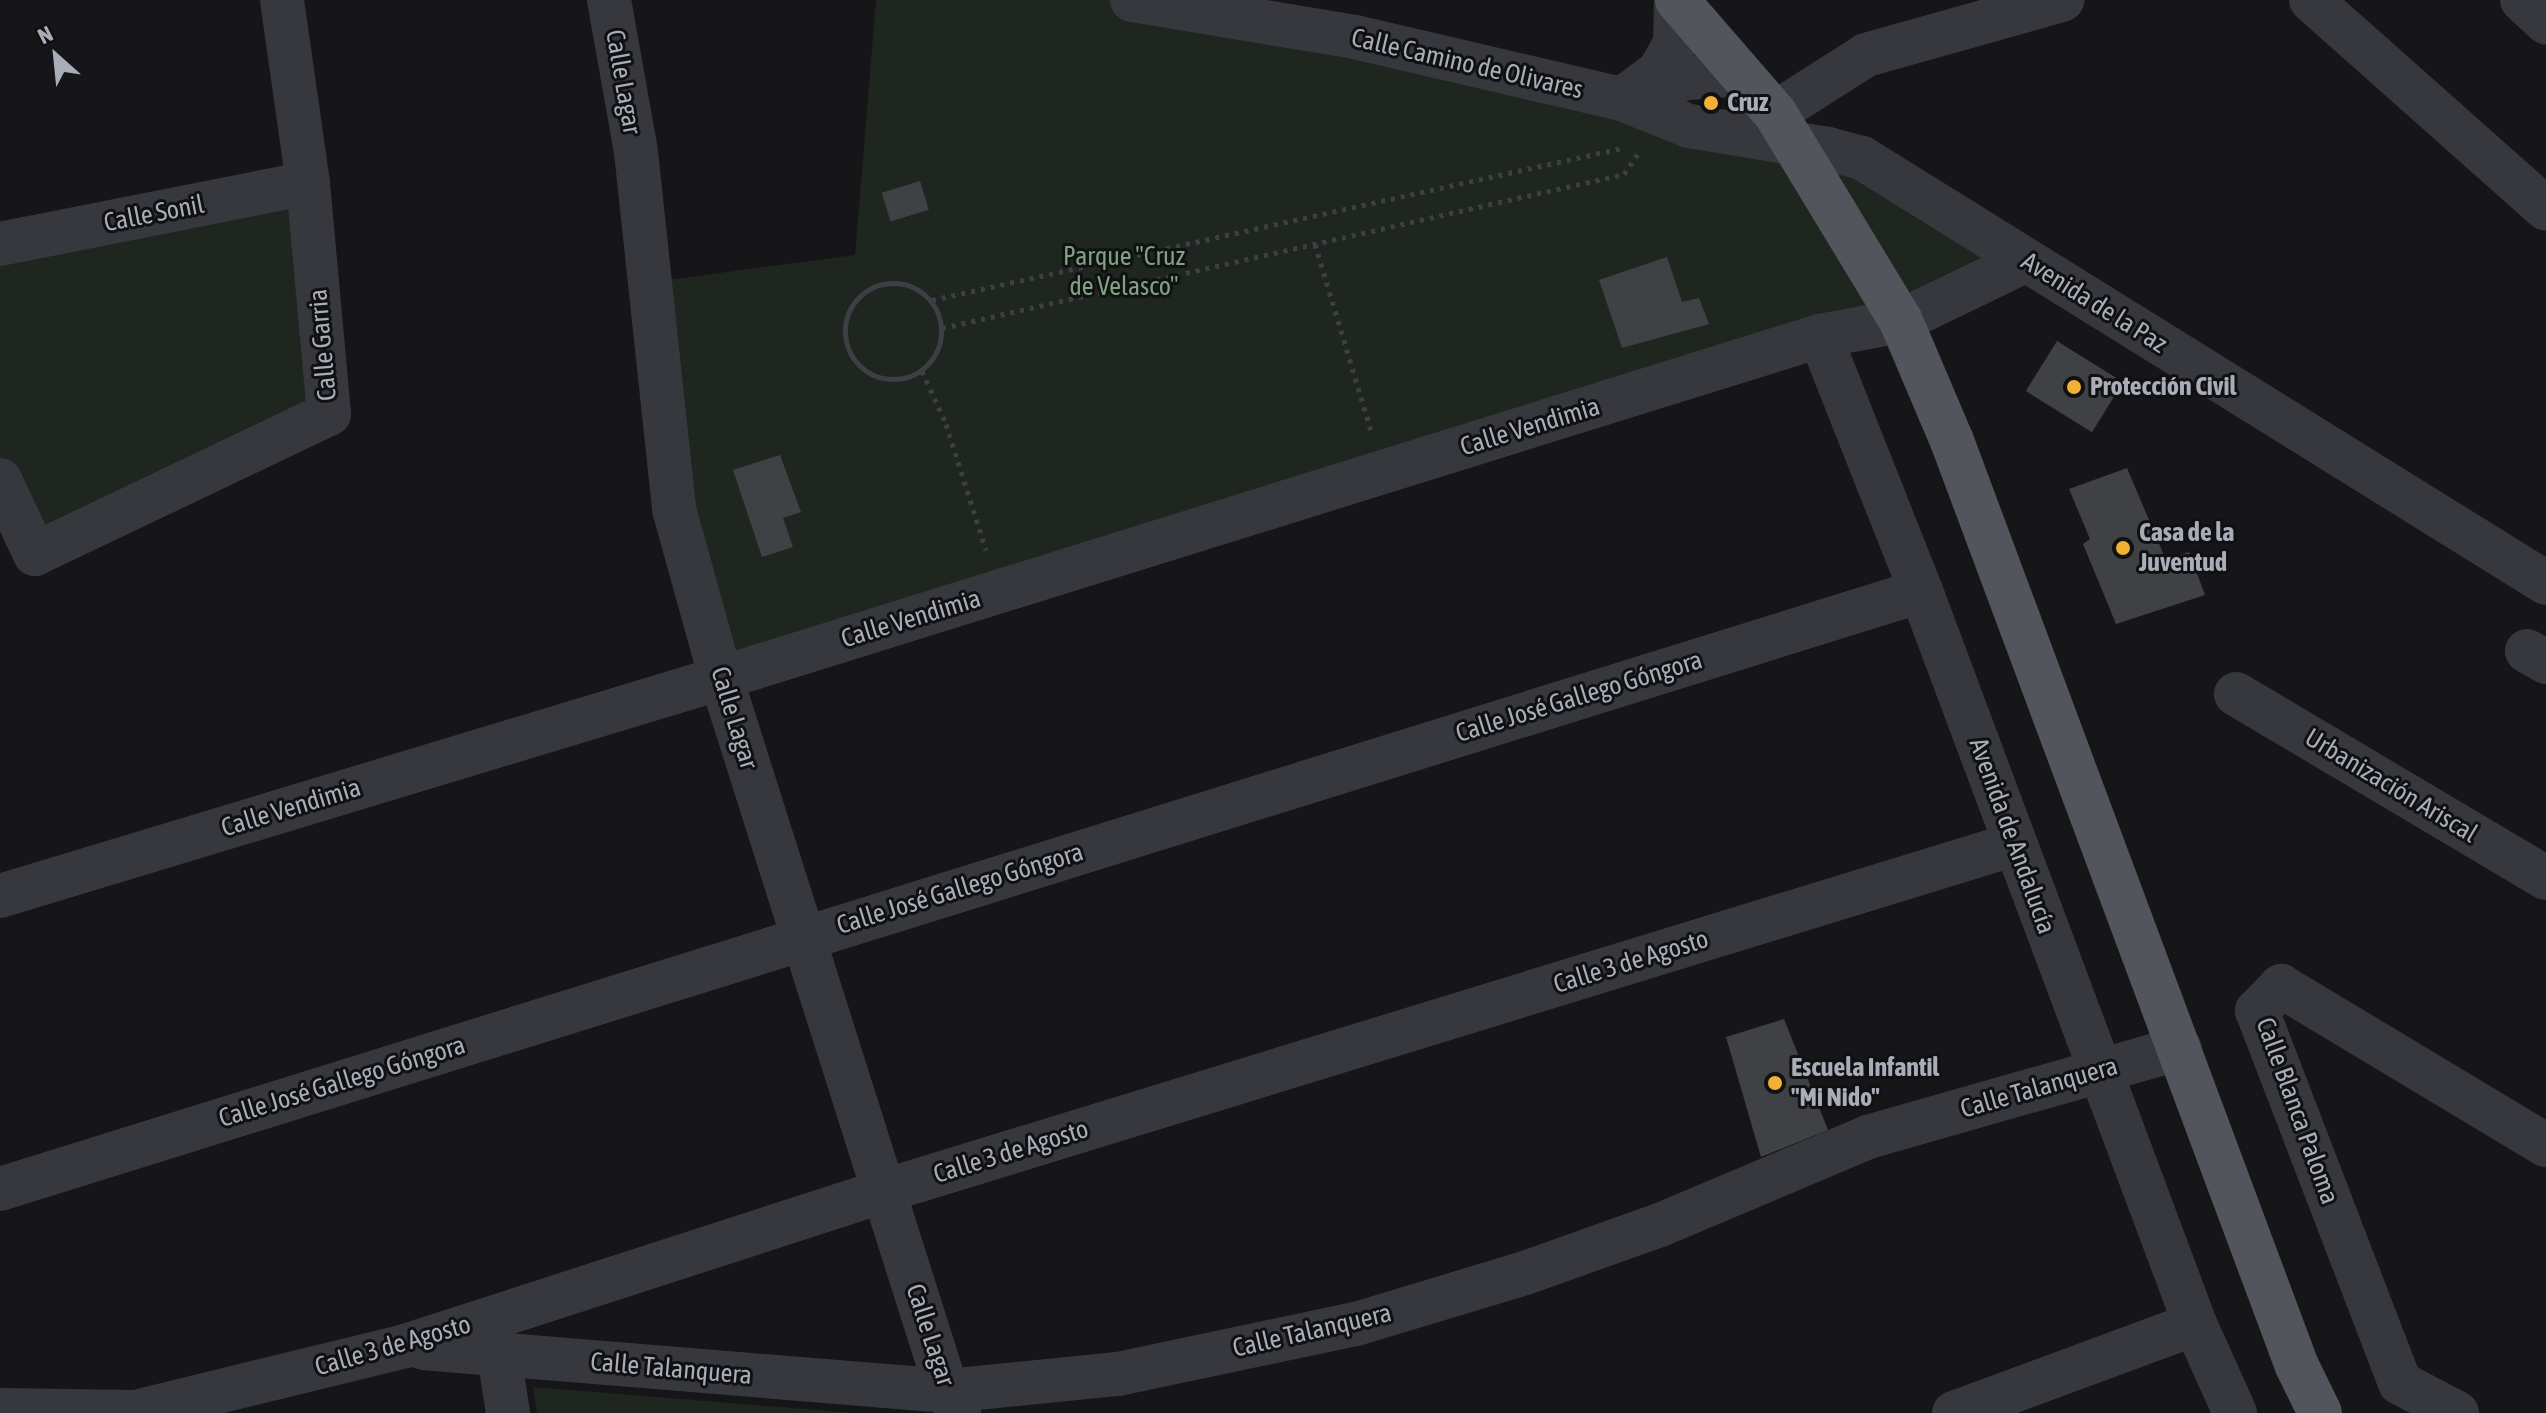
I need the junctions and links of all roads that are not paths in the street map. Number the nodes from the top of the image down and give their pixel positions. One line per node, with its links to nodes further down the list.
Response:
1 (282, 0): 12 (street, Calle Garria)
2 (609, 0): 21 (street, Calle Lagar)
3 (1132, 0): 10 (street, Calle Camino de Olivares)
4 (1676, 0): 9 (main road); 10 (street)
5 (2062, 0): 11 (street)
6 (2311, 0): 13 (street)
7 (2522, 0): 8 (street)
8 (2546, 22)
9 (1741, 74): 10 (street); 11 (main road)
10 (1622, 99): 11 (street, Calle Camino de Olivares)
11 (1786, 130): 15 (street, Avenida de la Paz); 16 (main road)
12 (308, 183): 14 (street, Calle Sonil); 18 (street, Calle Garria)
13 (2546, 209)
14 (0, 244)
15 (2025, 261): 16 (street); 19 (street, Avenida de la Paz)
16 (1901, 321): 17 (street); 27 (main road)
17 (1820, 336): 20 (street, Avenida de Andalucía); 21 (street, Calle Vendimia)
18 (0, 480)
19 (2546, 583)
20 (1921, 591): 23 (street, Avenida de Andalucía); 26 (street, Calle José Gallego Góngora)
21 (721, 678): 25 (street, Calle Vendimia); 26 (street, Calle Lagar)
22 (2236, 694): 24 (street, Urbanización Ariscal)
23 (2015, 844): 28 (street, Avenida de Andalucía); 31 (street, Calle 3 de Agosto)
24 (2546, 878)
25 (0, 896)
26 (804, 937): 30 (street, Calle José Gallego Góngora); 31 (street, Calle Lagar)
27 (2180, 1048): 28 (street, Calle Talanquera); 40 (main road)
28 (2099, 1072): 32 (street, Avenida de Andalucía); 35 (street, Calle Talanquera)
29 (2546, 1145): 41 (street, Calle Blanca Paloma)
30 (0, 1189)
31 (884, 1191): 33 (street, Calle 3 de Agosto); 35 (street, Calle Lagar)
32 (2195, 1324): 38 (street); 39 (street, Avenida de Andalucía)
33 (405, 1346): 34 (street, Calle Talanquera); 36 (street, Calle 3 de Agosto)
34 (499, 1356): 35 (street, Calle Talanquera); 37 (street)
35 (953, 1402)
36 (0, 1410)
37 (508, 1413)
38 (1954, 1413)
39 (2235, 1413)
40 (2320, 1413)
41 (2457, 1413)

